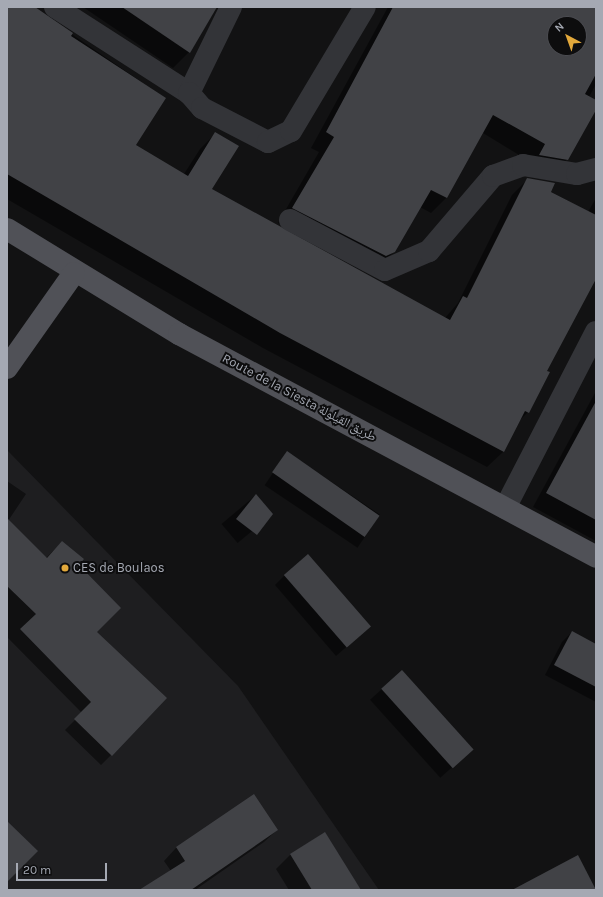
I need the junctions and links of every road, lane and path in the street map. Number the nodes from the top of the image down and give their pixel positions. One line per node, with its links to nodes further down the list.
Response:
1 (55, 7): 4 (lane)
2 (231, 7): 4 (lane)
3 (358, 9): 4 (lane)
4 (189, 93)
5 (596, 169): 6 (lane)
6 (290, 220)
7 (7, 230): 8 (main road, Route de la Siesta طريق القيلولة)
8 (74, 273): 10 (main road); 11 (main road, Route de la Siesta طريق القيلولة)
9 (596, 332): 11 (lane)
10 (7, 368)
11 (505, 508): 12 (main road, Route de la Siesta طريق القيلولة)
12 (596, 558)

